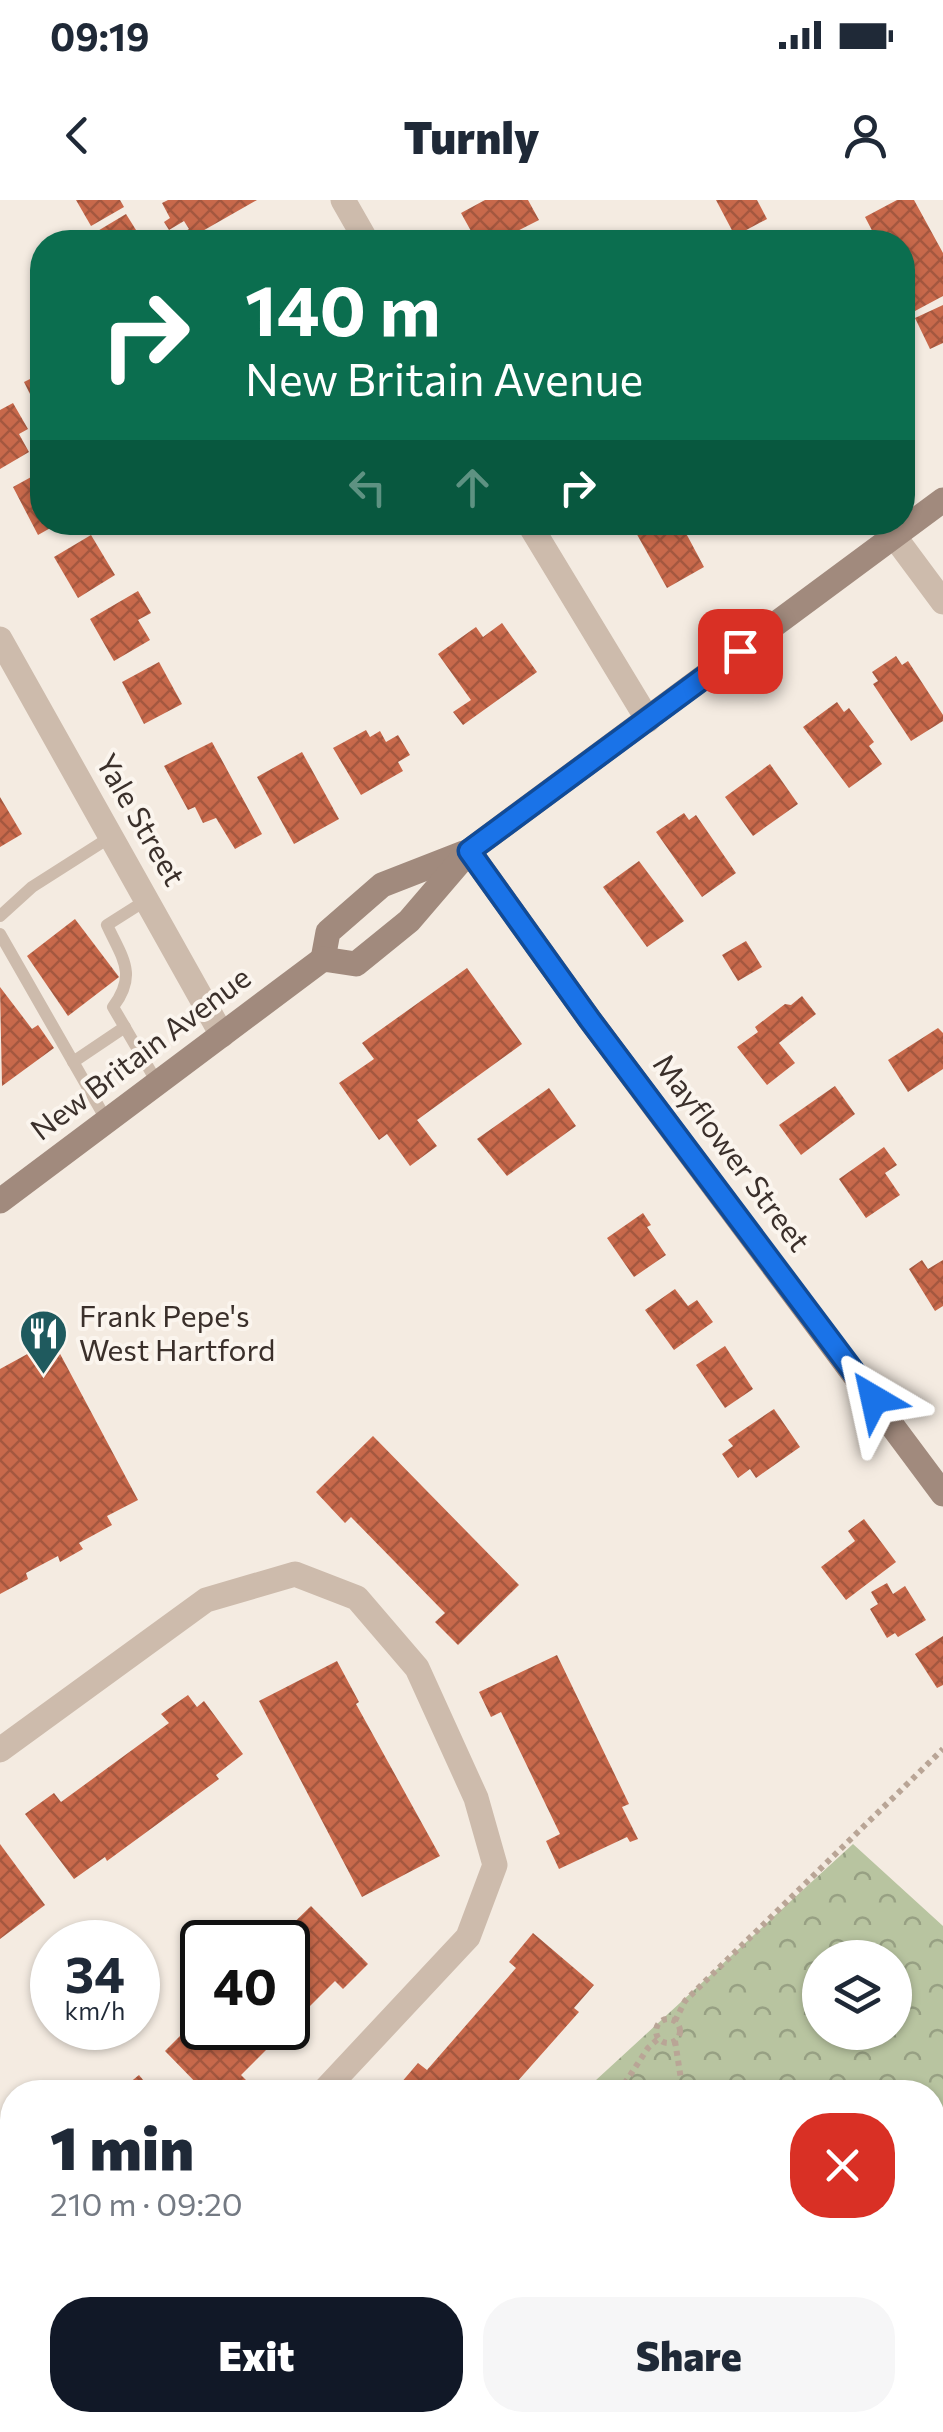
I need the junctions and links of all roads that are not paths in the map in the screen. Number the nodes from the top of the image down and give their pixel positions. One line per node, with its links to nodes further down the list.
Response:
1 (343, 200): 2 (street)
2 (360, 230)
3 (943, 500): 4 (main road, New Britain Avenue)
4 (915, 521)
5 (536, 535): 9 (street)
6 (894, 536): 7 (street); 9 (main road, New Britain Avenue)
7 (943, 602)
8 (0, 639): 10 (street, Yale Street)
9 (648, 720): 11 (main road, New Britain Avenue)
10 (112, 836): 12 (street, Yale Street); 13 (lane)
11 (469, 851): 15 (main road, New Britain Avenue); 15 (main road, New Britain Avenue); 22 (main road, Mayflower Street)
12 (148, 899): 16 (lane); 17 (street, Yale Street)
13 (0, 916)
14 (0, 934): 18 (lane)
15 (323, 960): 17 (main road, New Britain Avenue)
16 (124, 1027): 18 (lane); 19 (lane)
17 (222, 1035): 19 (main road, New Britain Avenue)
18 (74, 1062): 20 (lane)
19 (158, 1084): 20 (main road, New Britain Avenue)
20 (107, 1122): 21 (main road, New Britain Avenue)
21 (0, 1201)
22 (943, 1494)
23 (0, 1750): 24 (street)
24 (335, 2080)

